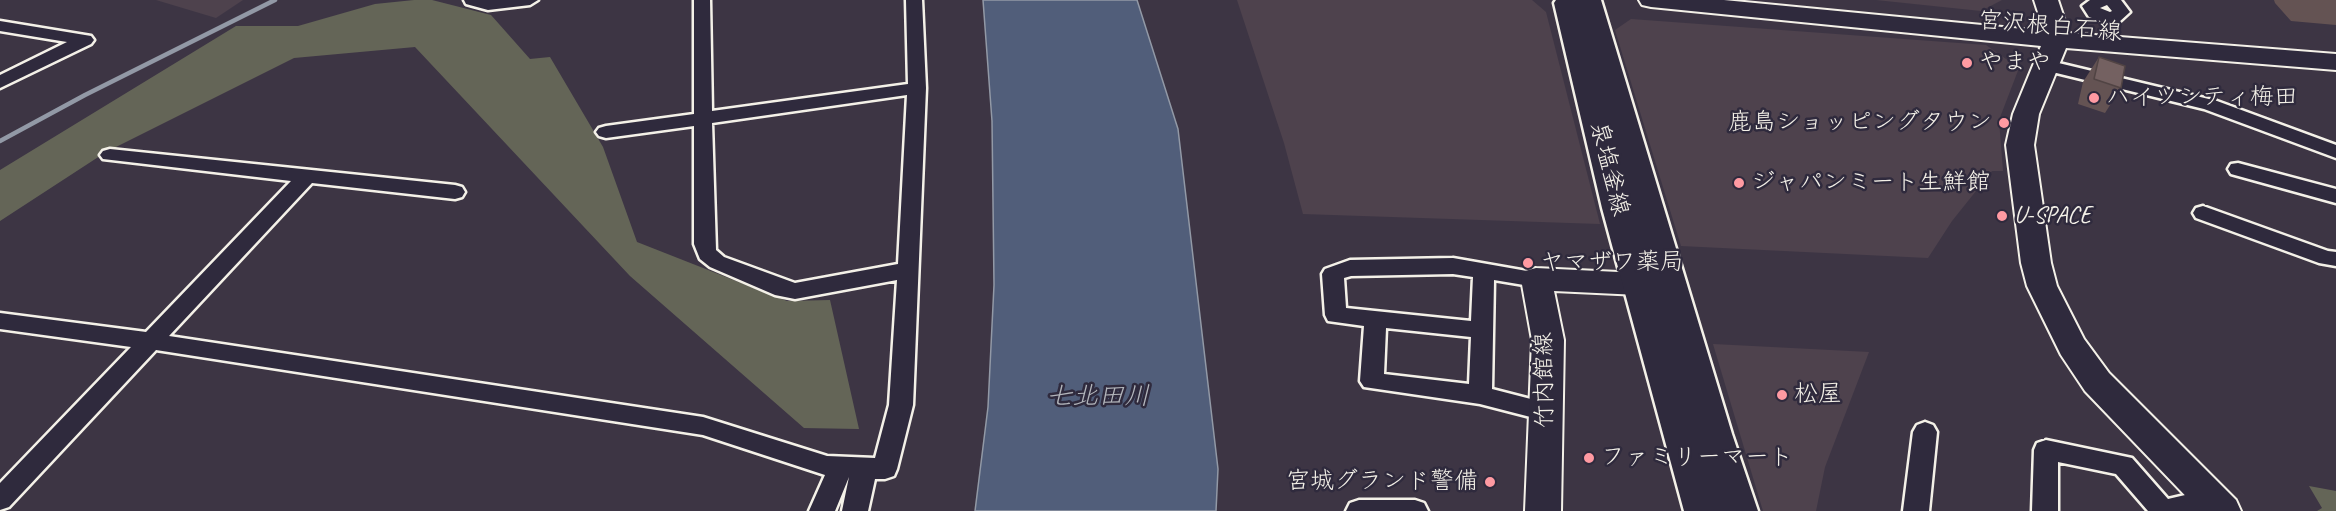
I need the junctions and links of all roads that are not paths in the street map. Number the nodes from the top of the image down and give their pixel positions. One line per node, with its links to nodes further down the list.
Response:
1 (471, 0): 2 (street)
2 (531, 0)
3 (702, 0): 18 (street)
4 (914, 0): 17 (street)
5 (1566, 0): 31 (main road, 泉塩釜線)
6 (1588, 0): 48 (main road)
7 (1651, 0): 13 (street)
8 (1764, 0): 13 (street, 宮沢根白石線)
9 (2046, 0): 13 (street)
10 (2106, 0): 11 (street)
11 (2112, 0)
12 (0, 26): 16 (street)
13 (2053, 43): 14 (street, 宮沢根白石線); 15 (street); 20 (street); 41 (street)
14 (2336, 50)
15 (2336, 62)
16 (0, 82)
17 (917, 88): 18 (street); 29 (street)
18 (704, 120): 19 (street); 29 (street)
19 (606, 132)
20 (2336, 152)
21 (110, 155): 23 (street)
22 (2238, 169): 25 (street)
23 (307, 176): 24 (street); 35 (street)
24 (455, 192)
25 (2336, 196)
26 (2203, 213): 27 (street)
27 (2336, 259)
28 (1484, 271): 30 (street); 32 (street); 34 (street)
29 (908, 273): 39 (street)
30 (1536, 279): 31 (street); 37 (street, 竹内館線)
31 (1639, 284): 47 (main road, 泉塩釜線)
32 (1375, 319): 34 (street); 36 (street)
33 (0, 321): 35 (street)
34 (1482, 330): 36 (street)
35 (150, 342): 39 (street); 40 (street)
36 (1480, 395): 37 (street)
37 (1546, 412): 46 (street, 竹内館線)
38 (1924, 432): 49 (street)
39 (853, 468): 42 (street); 43 (street)
40 (0, 500)
41 (2217, 505): 51 (street)
42 (822, 511)
43 (855, 511)
44 (1359, 511): 45 (street)
45 (1415, 511)
46 (1543, 511)
47 (1704, 511)
48 (1738, 511)
49 (1916, 511)
50 (2045, 511): 51 (street)
51 (2163, 511)

